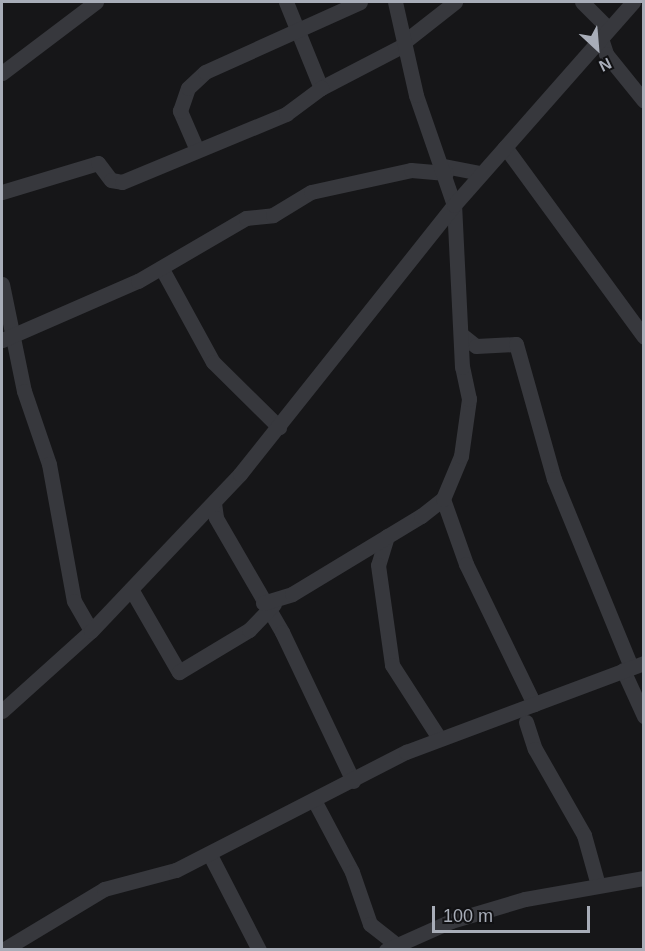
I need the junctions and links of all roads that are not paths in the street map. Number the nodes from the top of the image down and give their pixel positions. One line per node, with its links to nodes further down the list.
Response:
1 (96, 2): 15 (street)
2 (286, 2): 11 (street)
3 (360, 2): 11 (street)
4 (395, 2): 8 (street)
5 (455, 2): 9 (street)
6 (582, 2): 10 (street)
7 (633, 2): 10 (street)
8 (399, 21): 9 (street); 12 (street)
9 (421, 24): 12 (street)
10 (604, 31): 13 (street); 14 (street)
11 (299, 32): 16 (street); 19 (street)
12 (404, 43): 16 (street); 20 (street)
13 (585, 53): 14 (street); 18 (street)
14 (606, 54): 17 (street)
15 (2, 73)
16 (321, 88): 19 (street)
17 (644, 101)
18 (504, 147): 21 (street); 27 (street)
19 (197, 150): 22 (street)
20 (445, 169): 21 (street); 23 (street); 24 (street)
21 (481, 173): 23 (street)
22 (2, 192)
23 (454, 205): 26 (street); 29 (street)
24 (162, 269): 28 (street); 29 (street)
25 (2, 284): 28 (street)
26 (463, 336): 30 (street); 38 (street)
27 (644, 337)
28 (7, 338): 37 (street)
29 (279, 427): 31 (street)
30 (443, 499): 32 (street); 39 (street)
31 (215, 511): 35 (street); 36 (street)
32 (387, 536): 33 (street); 34 (street)
33 (361, 551): 34 (street); 36 (street)
34 (378, 565): 42 (street)
35 (131, 589): 36 (street); 37 (street)
36 (269, 605): 43 (street)
37 (91, 631): 40 (street)
38 (633, 667): 39 (street); 41 (street)
39 (526, 706): 42 (street); 47 (street)
40 (2, 711)
41 (644, 716)
42 (439, 738): 43 (street)
43 (353, 781): 44 (street)
44 (315, 802): 45 (street); 48 (street)
45 (210, 855): 50 (street); 51 (street)
46 (644, 878): 47 (street)
47 (598, 885): 49 (street)
48 (376, 931): 49 (street); 52 (street)
49 (391, 947)
50 (8, 948)
51 (258, 950)
52 (375, 950)

